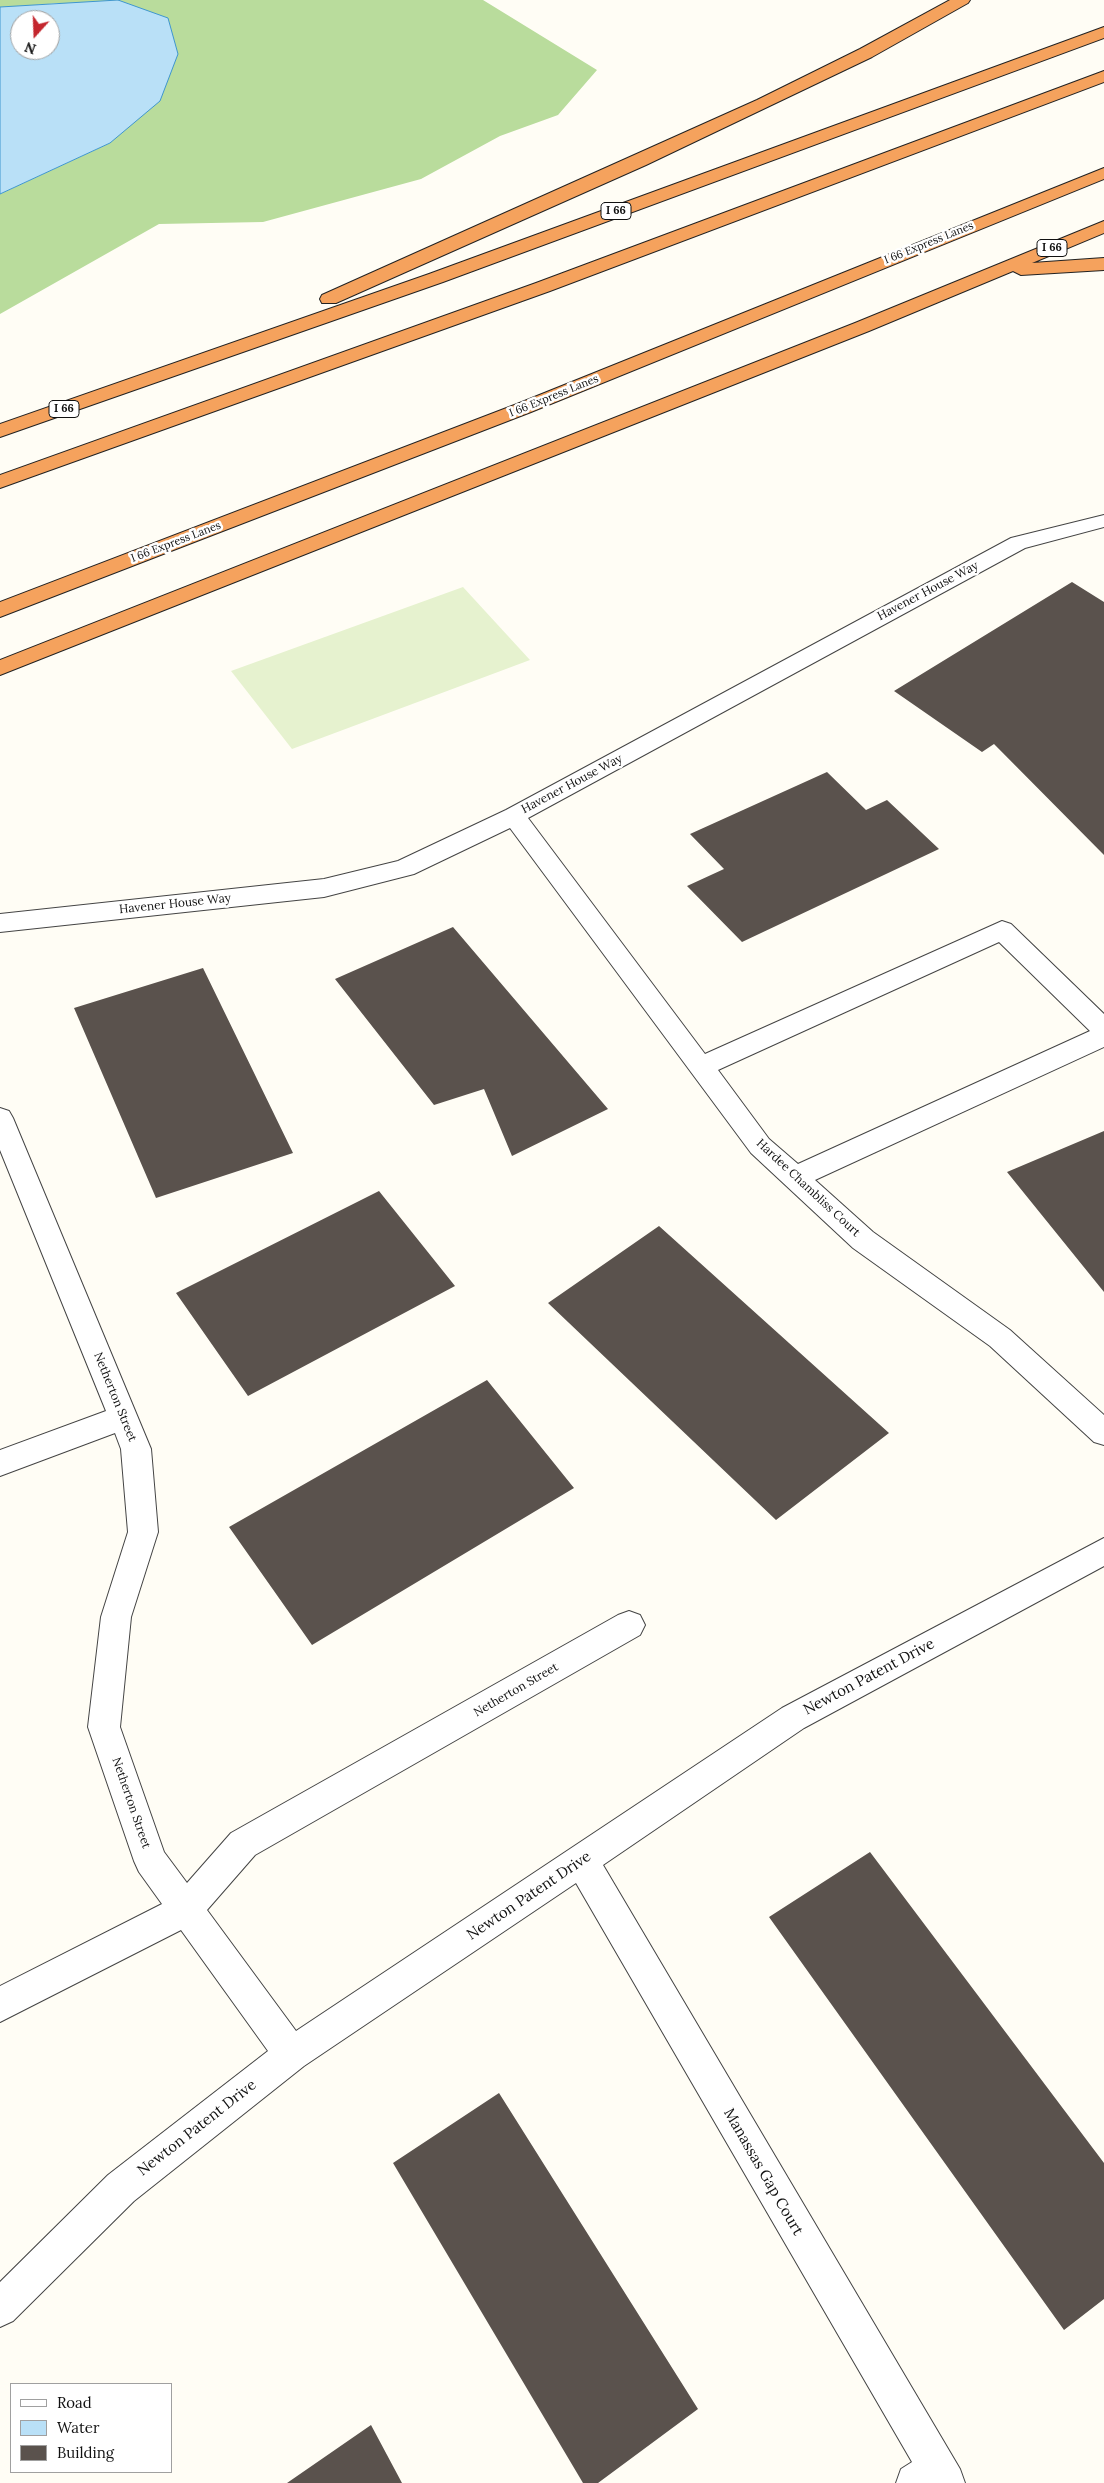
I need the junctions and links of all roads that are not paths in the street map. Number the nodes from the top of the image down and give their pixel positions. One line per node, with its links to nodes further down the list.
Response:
1 (962, 0): 4 (highway)
2 (917, 8): 4 (highway)
3 (1104, 32): 10 (highway, I 66)
4 (866, 53): 10 (highway)
5 (1104, 76): 12 (highway)
6 (1104, 172): 14 (highway, I 66 Express Lanes)
7 (1104, 226): 9 (highway, I 66)
8 (1104, 264): 9 (highway)
9 (1000, 271): 15 (highway, I 66)
10 (128, 387): 11 (highway, I 66)
11 (0, 431)
12 (0, 482)
13 (1104, 522): 16 (street, Havener House Way)
14 (0, 610)
15 (0, 668)
16 (514, 816): 17 (street, Havener House Way); 20 (street, Hardee Chambliss Court)
17 (0, 923)
18 (1104, 1029): 20 (street)
19 (1104, 1036): 22 (street)
20 (700, 1067): 22 (street, Hardee Chambliss Court)
21 (0, 1118): 23 (street, Netherton Street)
22 (794, 1178): 24 (street, Hardee Chambliss Court)
23 (124, 1417): 25 (street); 29 (street, Netherton Street)
24 (1104, 1433)
25 (0, 1463)
26 (1104, 1551): 28 (street, Newton Patent Drive)
27 (629, 1625): 29 (street, Netherton Street)
28 (582, 1861): 31 (street, Newton Patent Drive); 33 (street, Manassas Gap Court)
29 (186, 1910): 30 (street, Netherton Street); 31 (street, Netherton Street)
30 (0, 2005)
31 (292, 2054): 32 (street, Newton Patent Drive)
32 (0, 2308)
33 (932, 2478)

